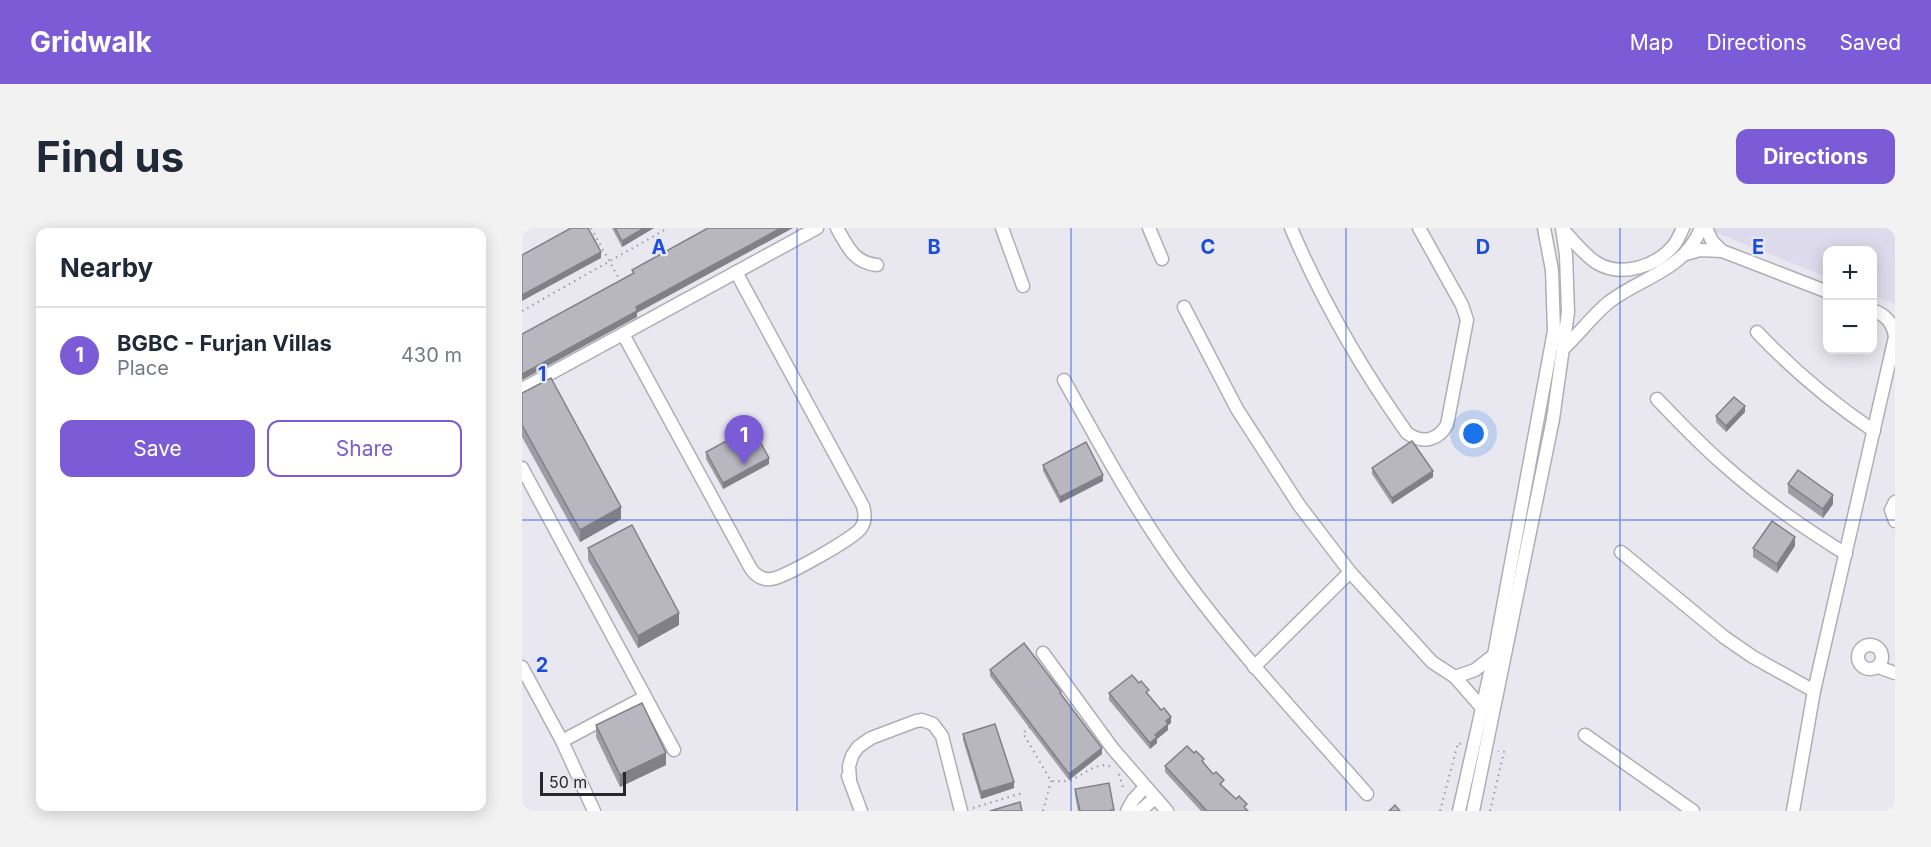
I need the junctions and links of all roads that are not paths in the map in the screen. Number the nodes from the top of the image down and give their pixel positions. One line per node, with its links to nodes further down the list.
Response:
1 (817, 228): 16 (street)
2 (837, 228): 15 (street)
3 (1002, 228): 17 (street)
4 (1149, 228): 14 (street)
5 (1291, 228): 6 (street)
6 (1419, 228)
7 (1544, 228): 36 (street)
8 (1683, 228): 11 (street)
9 (1701, 228): 13 (street)
10 (1706, 228): 12 (street)
11 (1563, 229): 24 (street)
12 (1722, 251): 13 (street); 18 (street)
13 (1686, 254): 24 (street)
14 (1162, 259)
15 (877, 264)
16 (736, 272): 22 (street); 22 (street)
17 (1023, 286)
18 (1823, 290)
19 (1184, 307): 34 (street)
20 (1877, 313): 23 (street)
21 (1757, 332): 28 (street)
22 (623, 334): 26 (street)
23 (1895, 337): 28 (street)
24 (1563, 349): 58 (street)
25 (1064, 380): 39 (street)
26 (522, 389)
27 (1657, 399): 33 (street)
28 (1874, 431): 33 (street)
29 (522, 468): 43 (street)
30 (1895, 502): 31 (street)
31 (1895, 521)
32 (1621, 552): 42 (street)
33 (1846, 554): 42 (street)
34 (1350, 572): 39 (street); 41 (street)
35 (1043, 653): 48 (street)
36 (1494, 655): 41 (street); 44 (street)
37 (1878, 666): 40 (street)
38 (522, 667): 46 (street)
39 (1254, 667): 49 (street)
40 (1895, 673)
41 (1455, 677): 44 (street)
42 (1814, 691): 60 (street)
43 (645, 697): 46 (street); 47 (street)
44 (1483, 709): 57 (street)
45 (1585, 735): 59 (street)
46 (562, 741): 52 (street)
47 (674, 750)
48 (1145, 787): 50 (street); 51 (street)
49 (1367, 794)
50 (1155, 798): 55 (street); 56 (street)
51 (1130, 806)
52 (594, 811)
53 (861, 811): 54 (street)
54 (961, 811)
55 (1140, 811)
56 (1167, 811)
57 (1459, 811)
58 (1473, 811)
59 (1693, 811)
60 (1793, 811)

